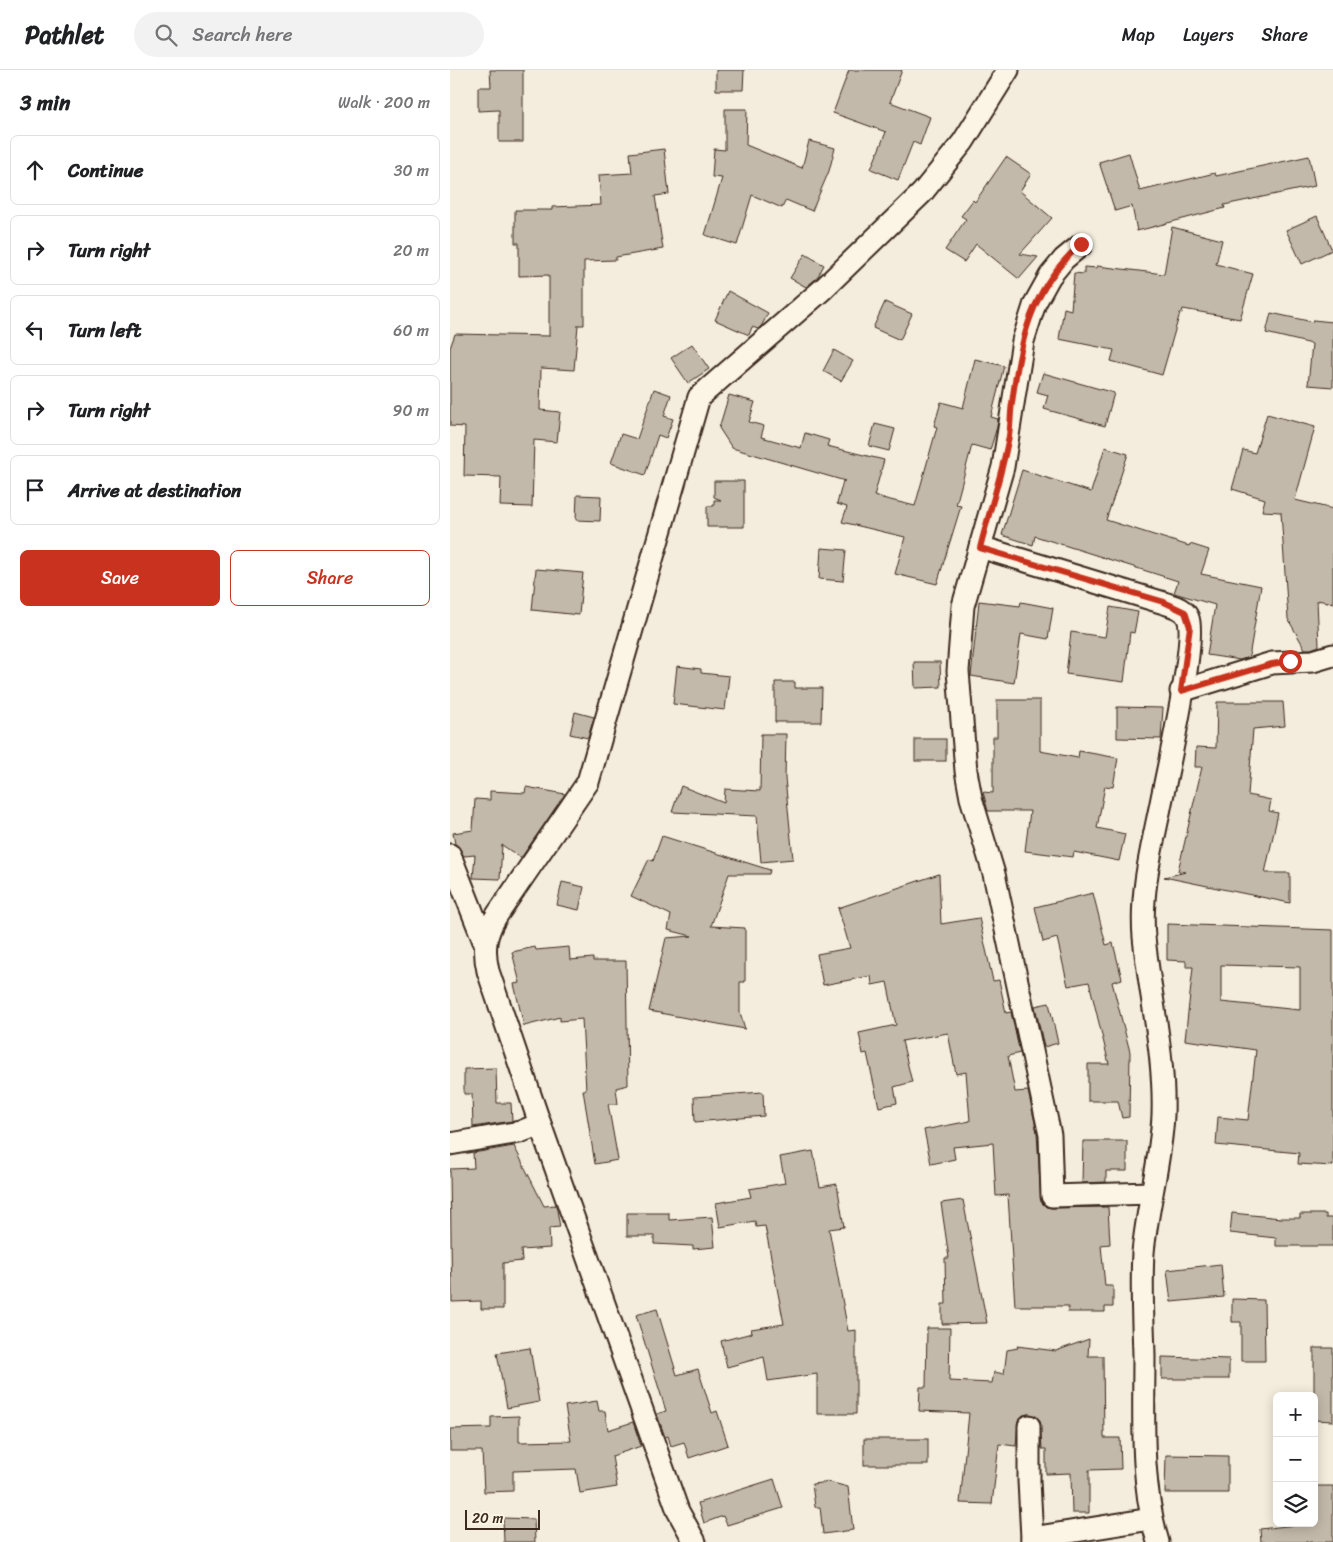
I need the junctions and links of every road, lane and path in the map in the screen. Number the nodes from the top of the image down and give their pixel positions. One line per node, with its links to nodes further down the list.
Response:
1 (1008, 70): 7 (street)
2 (1081, 244): 3 (street)
3 (980, 548): 5 (street); 10 (street)
4 (1333, 655): 5 (street)
5 (1181, 691): 10 (street)
6 (450, 855): 7 (street)
7 (485, 944): 8 (street)
8 (540, 1124): 9 (street); 14 (street)
9 (450, 1144)
10 (1151, 1193): 12 (street)
11 (1029, 1426): 13 (street)
12 (1151, 1519): 13 (street); 15 (street)
13 (1032, 1540)
14 (695, 1542)
15 (1158, 1542)

